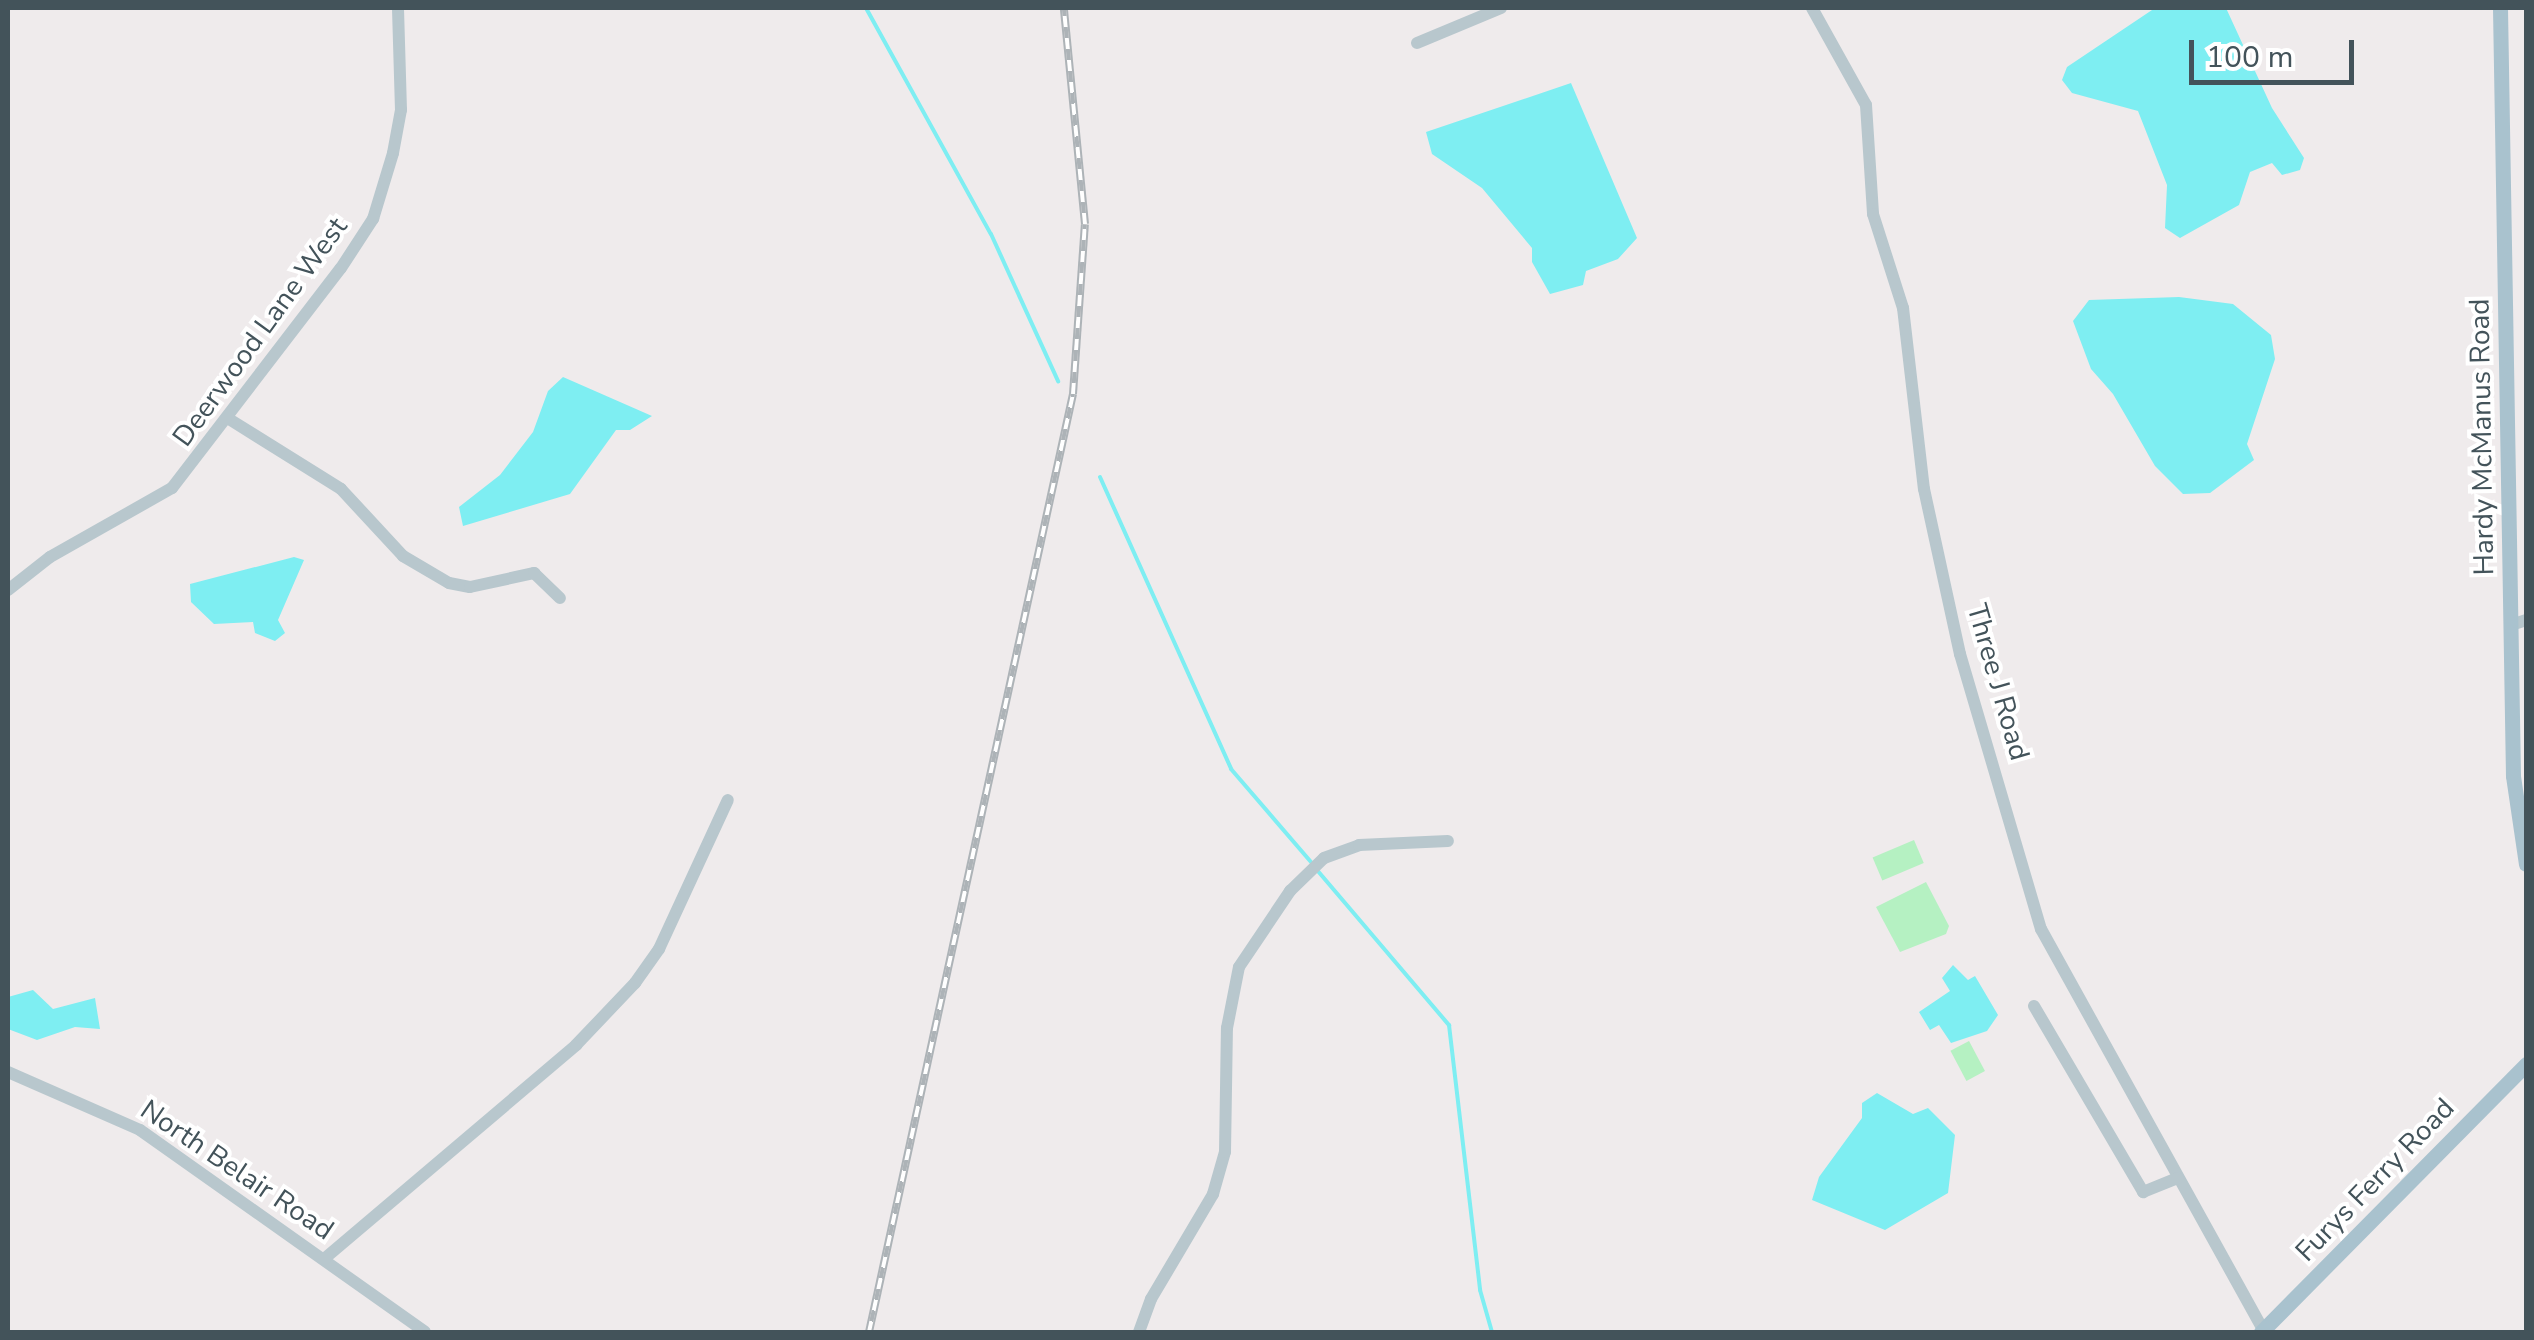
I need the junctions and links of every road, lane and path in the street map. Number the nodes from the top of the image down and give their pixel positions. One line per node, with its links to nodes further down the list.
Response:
1 (398, 8): 6 (street, Deerwood Lane West)
2 (1501, 8): 5 (street)
3 (1812, 8): 16 (street, Three J Road)
4 (2500, 8): 9 (main road, Hardy McManus Road)
5 (1417, 43)
6 (229, 419): 7 (street, Deerwood Lane West); 8 (street)
7 (8, 590)
8 (560, 598)
9 (2519, 622): 12 (main road, Hardy McManus Road)
10 (728, 800): 17 (street)
11 (1448, 841): 20 (street)
12 (2526, 864)
13 (2034, 1006): 16 (street)
14 (2526, 1064): 18 (main road, Furys Ferry Road)
15 (8, 1072): 17 (street, North Belair Road)
16 (2176, 1178): 18 (street, Three J Road)
17 (324, 1259): 19 (street, North Belair Road)
18 (2262, 1331)
19 (425, 1332)
20 (1139, 1332)

